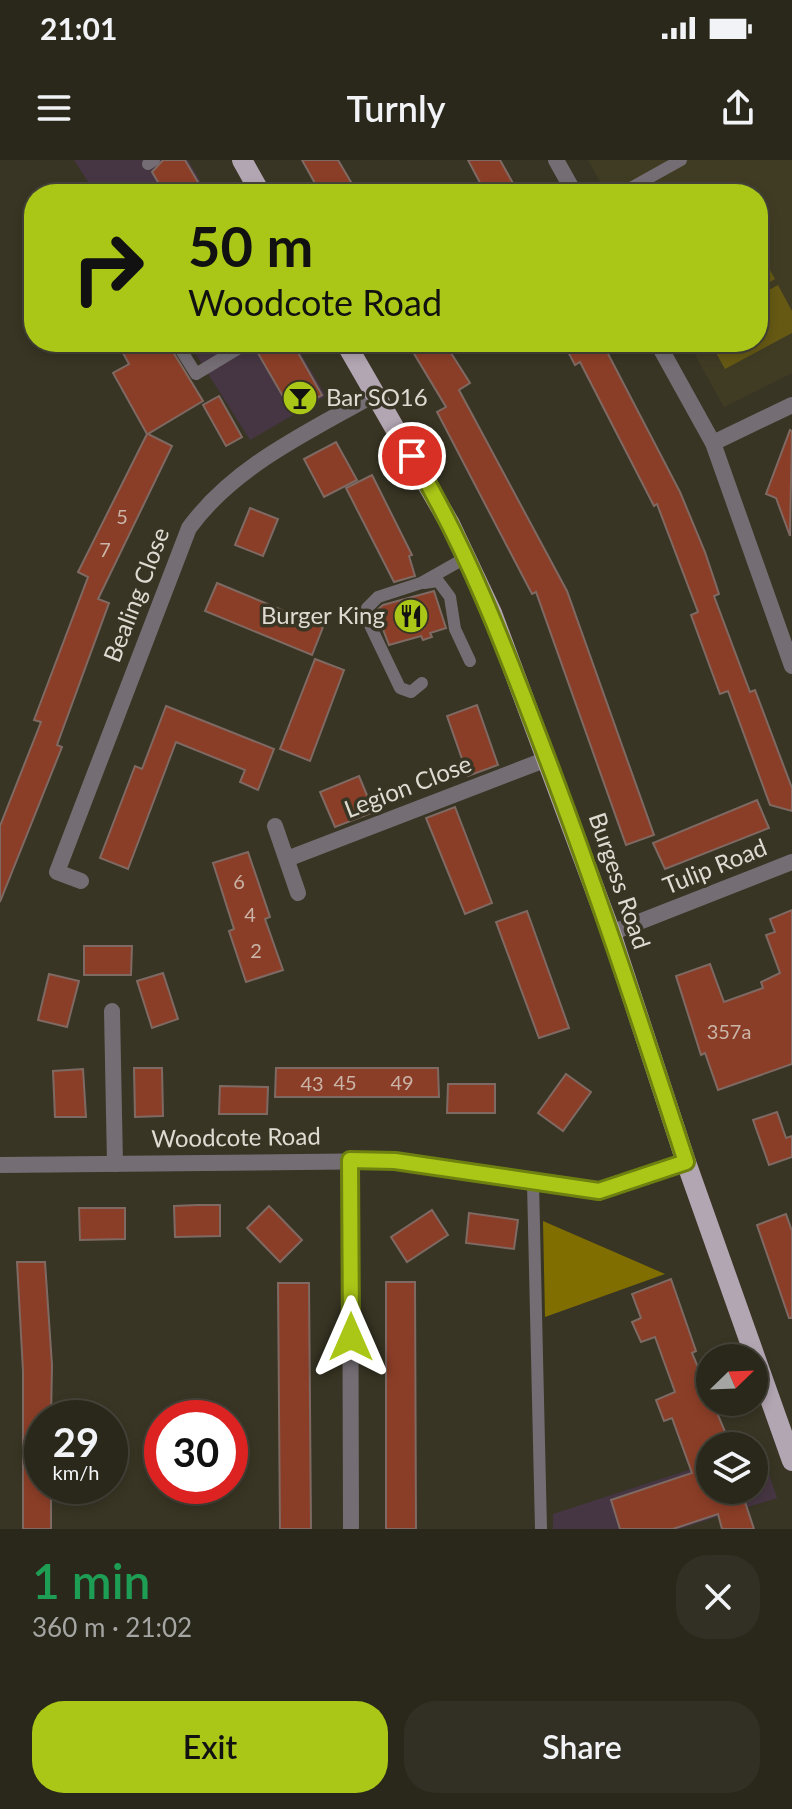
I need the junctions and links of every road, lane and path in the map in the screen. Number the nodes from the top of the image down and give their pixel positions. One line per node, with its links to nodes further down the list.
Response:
1 (242, 160): 4 (main road)
2 (556, 160): 5 (street)
3 (681, 160): 6 (lane)
4 (255, 184)
5 (569, 184)
6 (638, 184)
7 (182, 352): 8 (lane)
8 (232, 352)
9 (351, 352): 11 (main road, Burgess Road)
10 (663, 352): 13 (street)
11 (375, 394): 14 (main road, Burgess Road); 23 (street, Bealing Close)
12 (792, 405): 13 (street)
13 (713, 443): 17 (street)
14 (467, 557): 15 (lane); 19 (main road, Burgess Road)
15 (421, 583): 16 (lane); 18 (lane)
16 (470, 661)
17 (792, 666)
18 (422, 683)
19 (547, 759): 21 (street, Legion Close); 25 (main road, Burgess Road)
20 (275, 826): 21 (street)
21 (287, 859): 24 (street)
22 (792, 862): 25 (street, Tulip Road)
23 (81, 881)
24 (298, 893)
25 (611, 933): 28 (main road, Burgess Road)
26 (112, 1011): 29 (street)
27 (350, 1160): 29 (street, Woodcote Road); 31 (street, Woodcote Road); 33 (street)
28 (686, 1162): 31 (street, Woodcote Road); 32 (main road, Burgess Road)
29 (115, 1164): 30 (street, Woodcote Road)
30 (0, 1165)
31 (533, 1183): 34 (lane)
32 (792, 1461)
33 (351, 1529)
34 (541, 1529)

